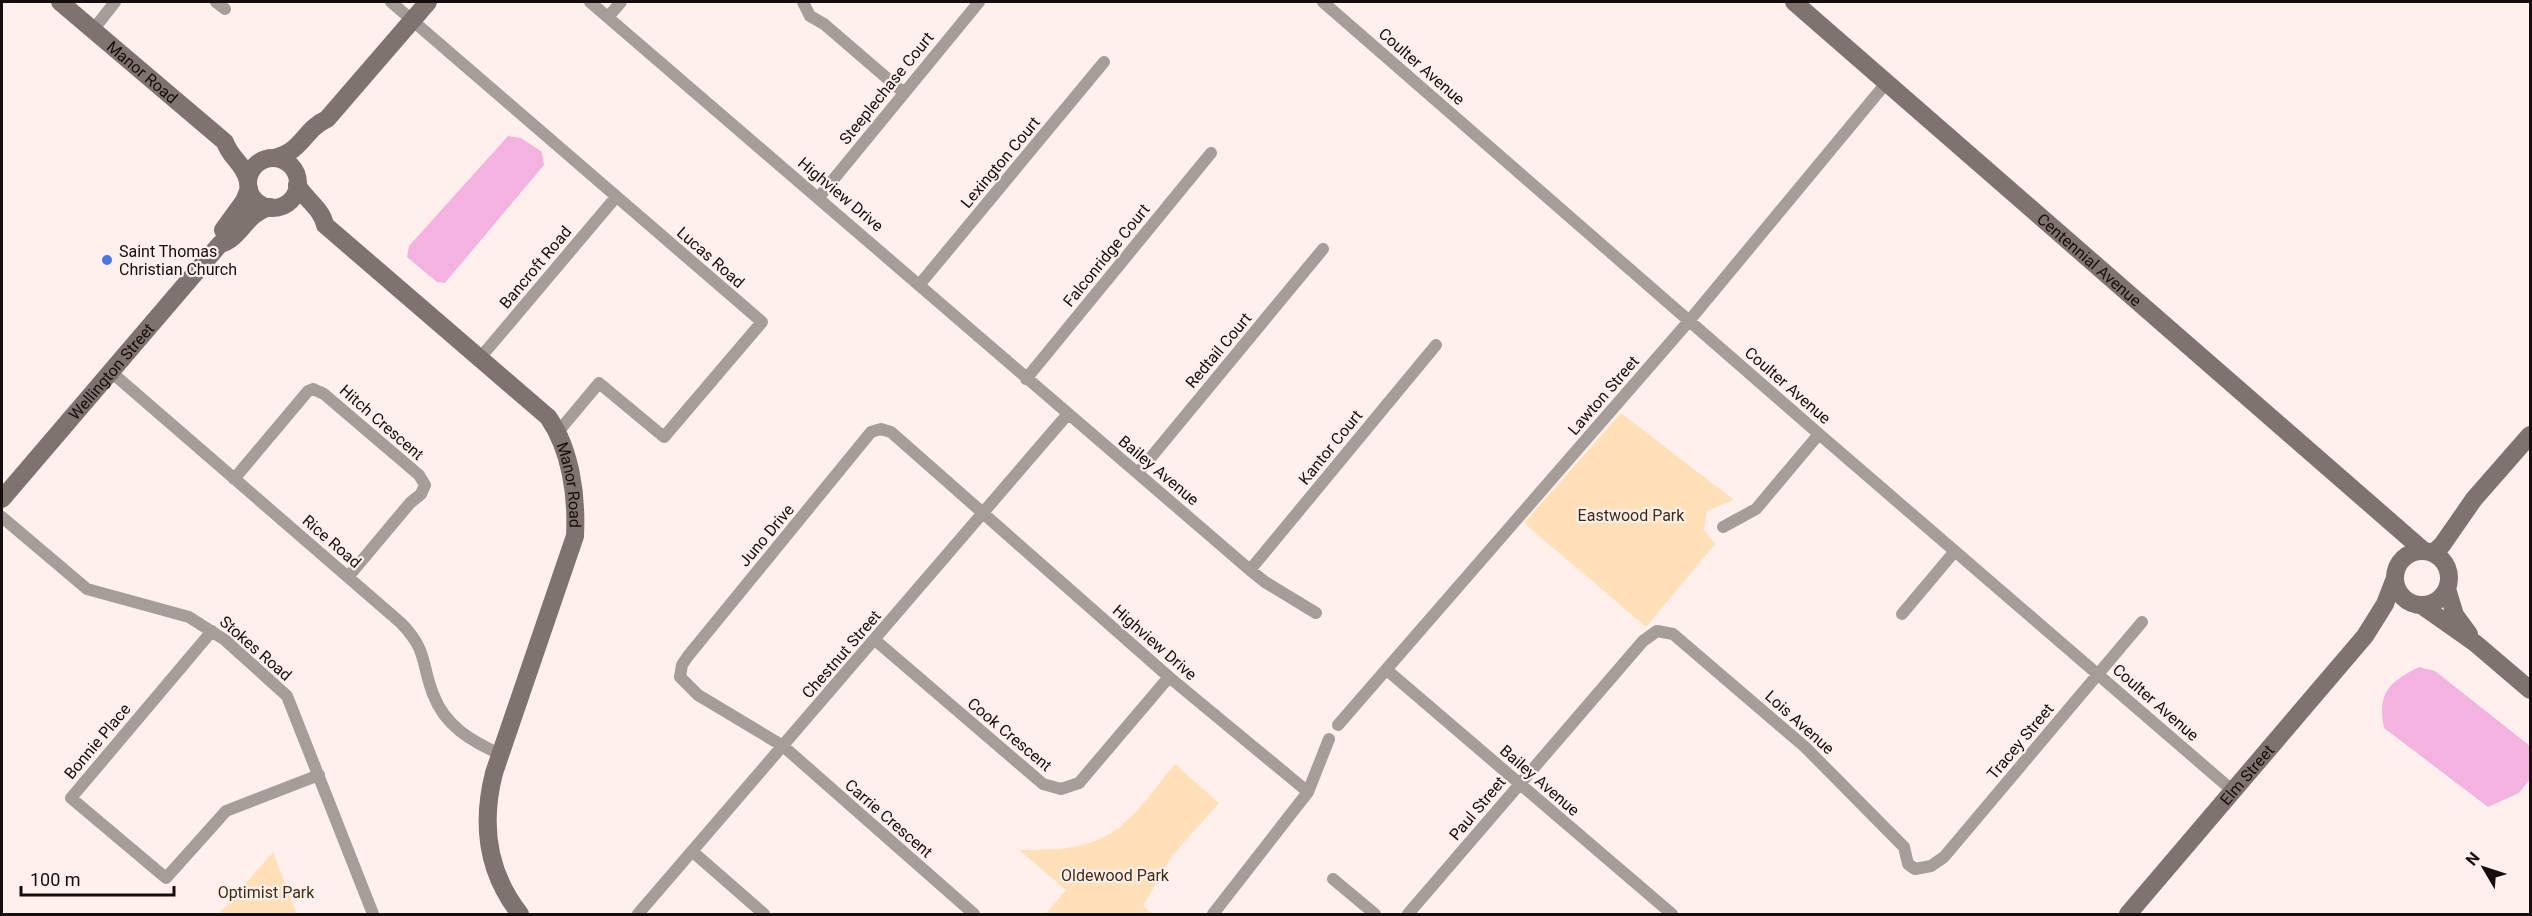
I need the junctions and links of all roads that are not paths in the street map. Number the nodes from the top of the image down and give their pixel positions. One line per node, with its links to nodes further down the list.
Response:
1 (60, 2): 13 (street, Manor Road)
2 (115, 2): 13 (street)
3 (391, 2): 12 (street, Lucas Road)
4 (428, 2): 12 (street)
5 (590, 2): 11 (street, Highview Drive)
6 (621, 2): 11 (street)
7 (803, 2): 16 (street)
8 (979, 2): 16 (street, Steeplechase Court)
9 (1323, 2): 30 (street, Coulter Avenue)
10 (1794, 2): 15 (street, Centennial Avenue)
11 (608, 17): 23 (street, Highview Drive)
12 (412, 20): 17 (street); 24 (street, Lucas Road)
13 (93, 30): 18 (street, Manor Road)
14 (1104, 62): 29 (street, Lexington Court)
15 (1887, 82): 30 (street, Lawton Street); 44 (street, Centennial Avenue)
16 (903, 92): 23 (street, Steeplechase Court)
17 (327, 119): 20 (street); 21 (street)
18 (225, 142): 20 (street, Manor Road); 22 (street, Manor Road)
19 (1211, 153): 34 (street, Falconridge Court)
20 (270, 158): 21 (street); 22 (street)
21 (297, 181): 25 (street); 26 (street, Manor Road)
22 (248, 185): 25 (street); 27 (street, Wellington Street)
23 (819, 197): 29 (street, Highview Drive)
24 (616, 198): 32 (street, Bancroft Road); 36 (street, Lucas Road)
25 (274, 207): 26 (street); 27 (street, Wellington Street)
26 (325, 225): 32 (street, Manor Road)
27 (220, 244): 33 (street, Wellington Street)
28 (1323, 249): 39 (street, Redtail Court)
29 (921, 284): 34 (street, Highview Drive)
30 (1689, 321): 37 (street, Coulter Avenue); 62 (street, Lawton Street)
31 (1436, 345): 49 (street, Kantor Court)
32 (480, 358): 36 (street, Manor Road)
33 (110, 371): 41 (street, Rice Road); 42 (street, Wellington Street)
34 (1026, 379): 35 (street, Highview Drive)
35 (1067, 415): 39 (street, Bailey Avenue); 43 (street, Chestnut Street)
36 (558, 432): 69 (street, Manor Road)
37 (1819, 434): 46 (street); 47 (street, Coulter Avenue)
38 (2530, 435): 40 (street)
39 (1138, 473): 49 (street, Bailey Avenue)
40 (2496, 476): 48 (street); 52 (street)
41 (234, 479): 51 (street, Rice Road); 51 (street, Hitch Crescent)
42 (2, 499)
43 (983, 514): 59 (street, Chestnut Street); 64 (street, Highview Drive); 68 (street, Juno Drive)
44 (2384, 516): 48 (street, Centennial Avenue); 50 (street)
45 (2, 517): 57 (street, Stokes Road)
46 (1724, 527)
47 (1955, 551): 55 (street); 63 (street, Coulter Avenue)
48 (2428, 552): 50 (street); 52 (street)
49 (1250, 570): 54 (street, Bailey Avenue)
50 (2398, 570): 53 (street); 58 (street)
51 (348, 577): 69 (street, Rice Road)
52 (2448, 581): 53 (street); 61 (street)
53 (2417, 604): 58 (street); 61 (street)
54 (1316, 613)
55 (1902, 614)
56 (2142, 622): 63 (street, Tracey Street)
57 (212, 631): 70 (street, Stokes Road); 70 (street, Bonnie Place)
58 (2365, 636): 72 (street, Elm Street)
59 (875, 640): 64 (street, Cook Crescent); 68 (street, Chestnut Street)
60 (1643, 640): 71 (street, Paul Street); 75 (street, Lois Avenue)
61 (2475, 643): 65 (street)
62 (1388, 671): 66 (street, Lawton Street); 71 (street, Bailey Avenue)
63 (2098, 674): 72 (street, Coulter Avenue); 75 (street, Tracey Street)
64 (1169, 677): 73 (street, Highview Drive)
65 (2530, 690)
66 (1338, 725)
67 (1329, 739): 73 (street)
68 (783, 746): 74 (street, Chestnut Street); 81 (street, Carrie Crescent)
69 (500, 754): 78 (street, Manor Road)
70 (319, 775): 77 (street, Stokes Road)
71 (1519, 784): 84 (street, Paul Street); 85 (street, Bailey Avenue)
72 (2233, 791): 86 (street, Elm Street)
73 (1308, 792): 82 (street)
74 (693, 852): 79 (street, Chestnut Street); 80 (street)
75 (1915, 868)
76 (1333, 879): 83 (street)
77 (373, 915)
78 (520, 915)
79 (638, 915)
80 (764, 915)
81 (974, 915)
82 (1213, 915)
83 (1375, 915)
84 (1408, 915)
85 (1672, 915)
86 (2128, 915)

